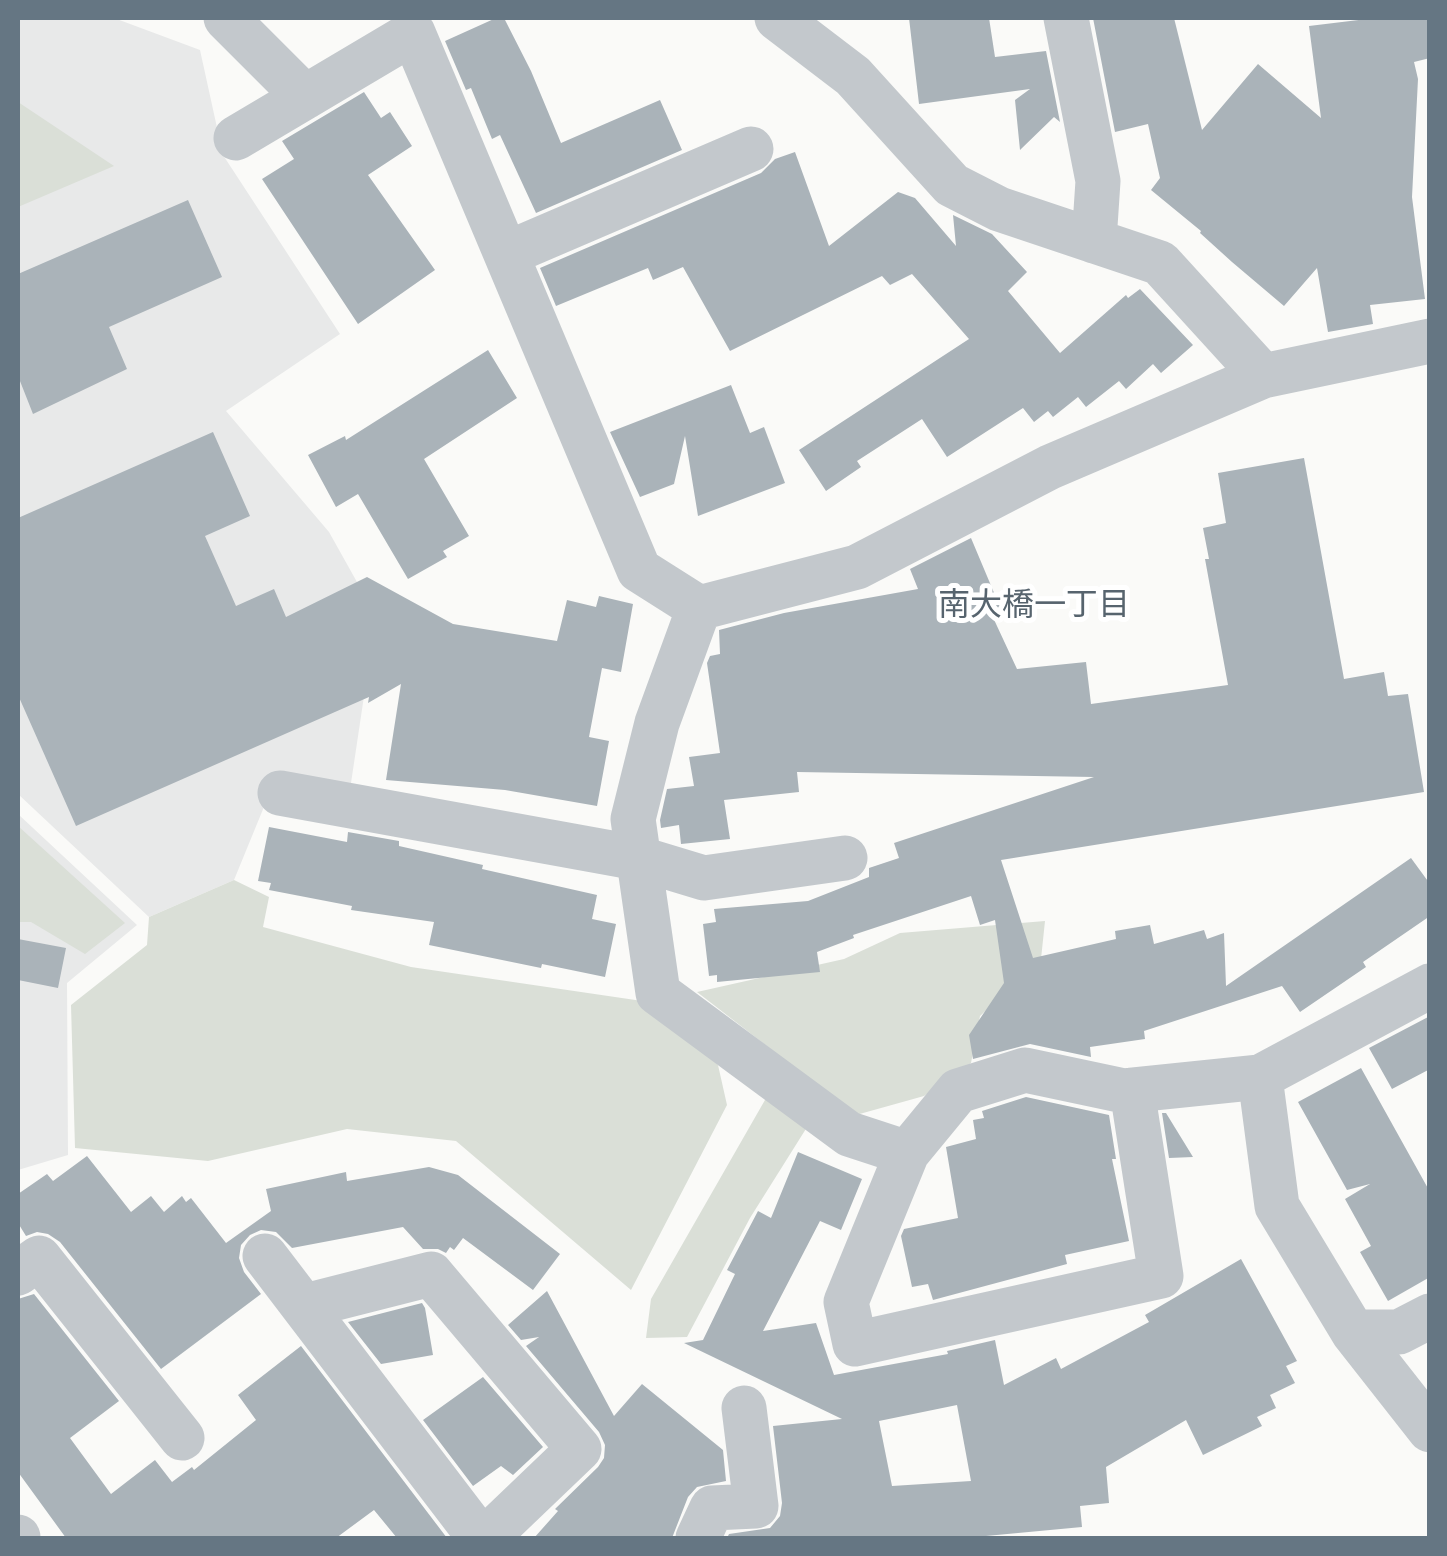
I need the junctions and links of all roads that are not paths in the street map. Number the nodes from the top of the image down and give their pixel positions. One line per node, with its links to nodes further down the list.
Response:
1 (226, 18): 5 (street)
2 (778, 18): 8 (street)
3 (1066, 18): 8 (street)
4 (423, 25): 5 (street); 9 (street)
5 (305, 98): 6 (street)
6 (236, 138)
7 (751, 149): 9 (street)
8 (1094, 241): 11 (street)
9 (506, 254): 12 (street)
10 (1430, 341): 11 (street)
11 (1263, 376): 12 (street)
12 (699, 608): 14 (street)
13 (280, 793): 14 (street)
14 (638, 858): 15 (street); 19 (street)
15 (845, 858)
16 (1430, 986): 17 (street)
17 (1260, 1078): 18 (street); 24 (street)
18 (1132, 1090): 19 (street); 19 (street)
19 (907, 1153)
20 (265, 1256): 22 (street)
21 (18, 1273): 27 (street)
22 (305, 1306): 28 (street); 28 (street)
23 (1430, 1316): 24 (street)
24 (1353, 1332): 26 (street)
25 (744, 1408): 29 (street)
26 (1430, 1430)
27 (182, 1438)
28 (483, 1538)
29 (698, 1538)

